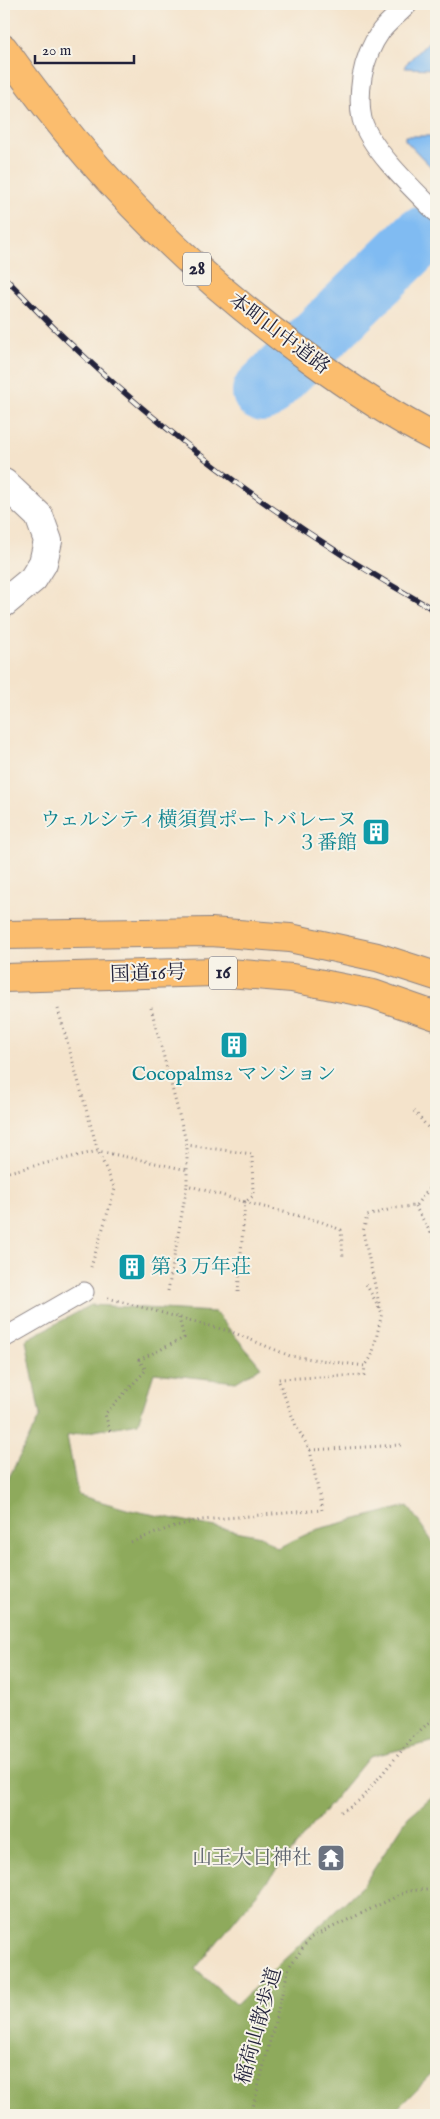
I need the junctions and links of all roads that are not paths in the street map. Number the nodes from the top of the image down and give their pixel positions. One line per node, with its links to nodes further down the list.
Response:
1 (408, 4): 4 (lane)
2 (4, 49): 5 (highway, 本町山中道路 / 28)
3 (4, 80): 6 (highway, 本町山中道路 / 28)
4 (436, 212)
5 (436, 438)
6 (436, 460)
7 (4, 483): 8 (street)
8 (4, 603)
9 (4, 935): 10 (highway, 国道16号 / 16)
10 (436, 976)
11 (4, 978): 12 (highway, 国道16号 / 16)
12 (436, 1016)
13 (84, 1292): 14 (lane)
14 (4, 1338)

